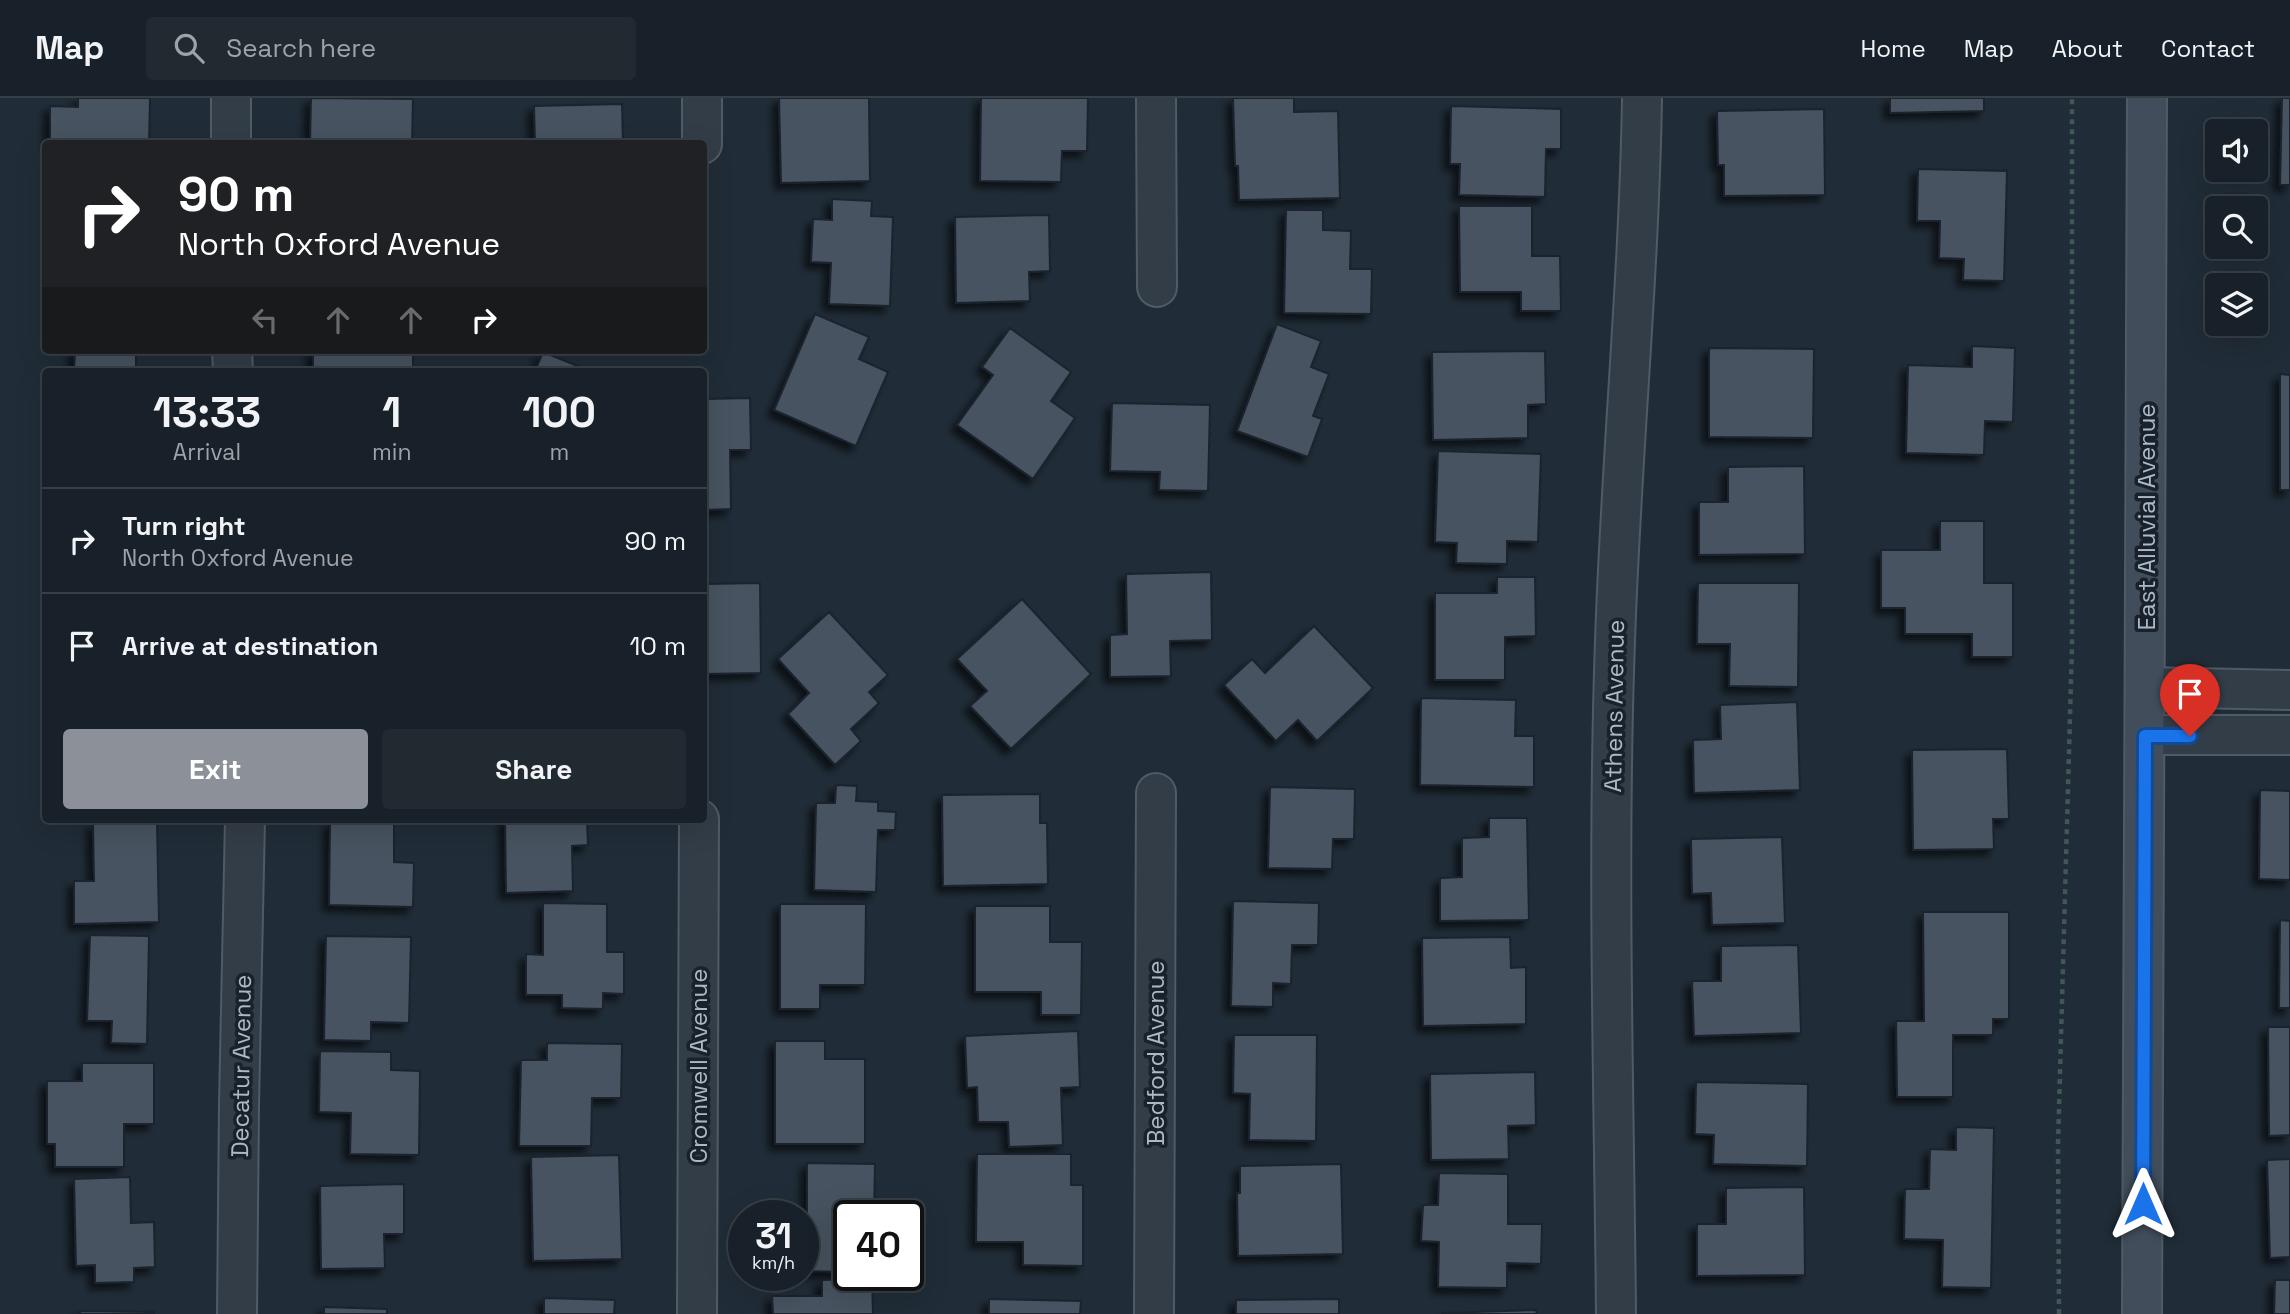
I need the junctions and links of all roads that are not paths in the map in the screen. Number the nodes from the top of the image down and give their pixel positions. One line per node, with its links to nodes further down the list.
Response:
1 (231, 98): 6 (street)
2 (702, 98): 7 (street)
3 (1156, 98): 8 (street)
4 (1642, 98): 19 (street, Athens Avenue)
5 (2147, 98): 9 (street, East Alluvial Avenue)
6 (231, 140)
7 (702, 140)
8 (1157, 287)
9 (2145, 687): 10 (street); 12 (street, East Alluvial Avenue)
10 (2277, 690): 11 (street)
11 (2277, 735): 12 (street)
12 (2145, 736): 20 (street, East Alluvial Avenue)
13 (1156, 793): 18 (street, Bedford Avenue)
14 (245, 823): 16 (street, Decatur Avenue)
15 (699, 823): 17 (street, Cromwell Avenue)
16 (237, 1314)
17 (697, 1314)
18 (1154, 1314)
19 (1616, 1314)
20 (2142, 1314)

